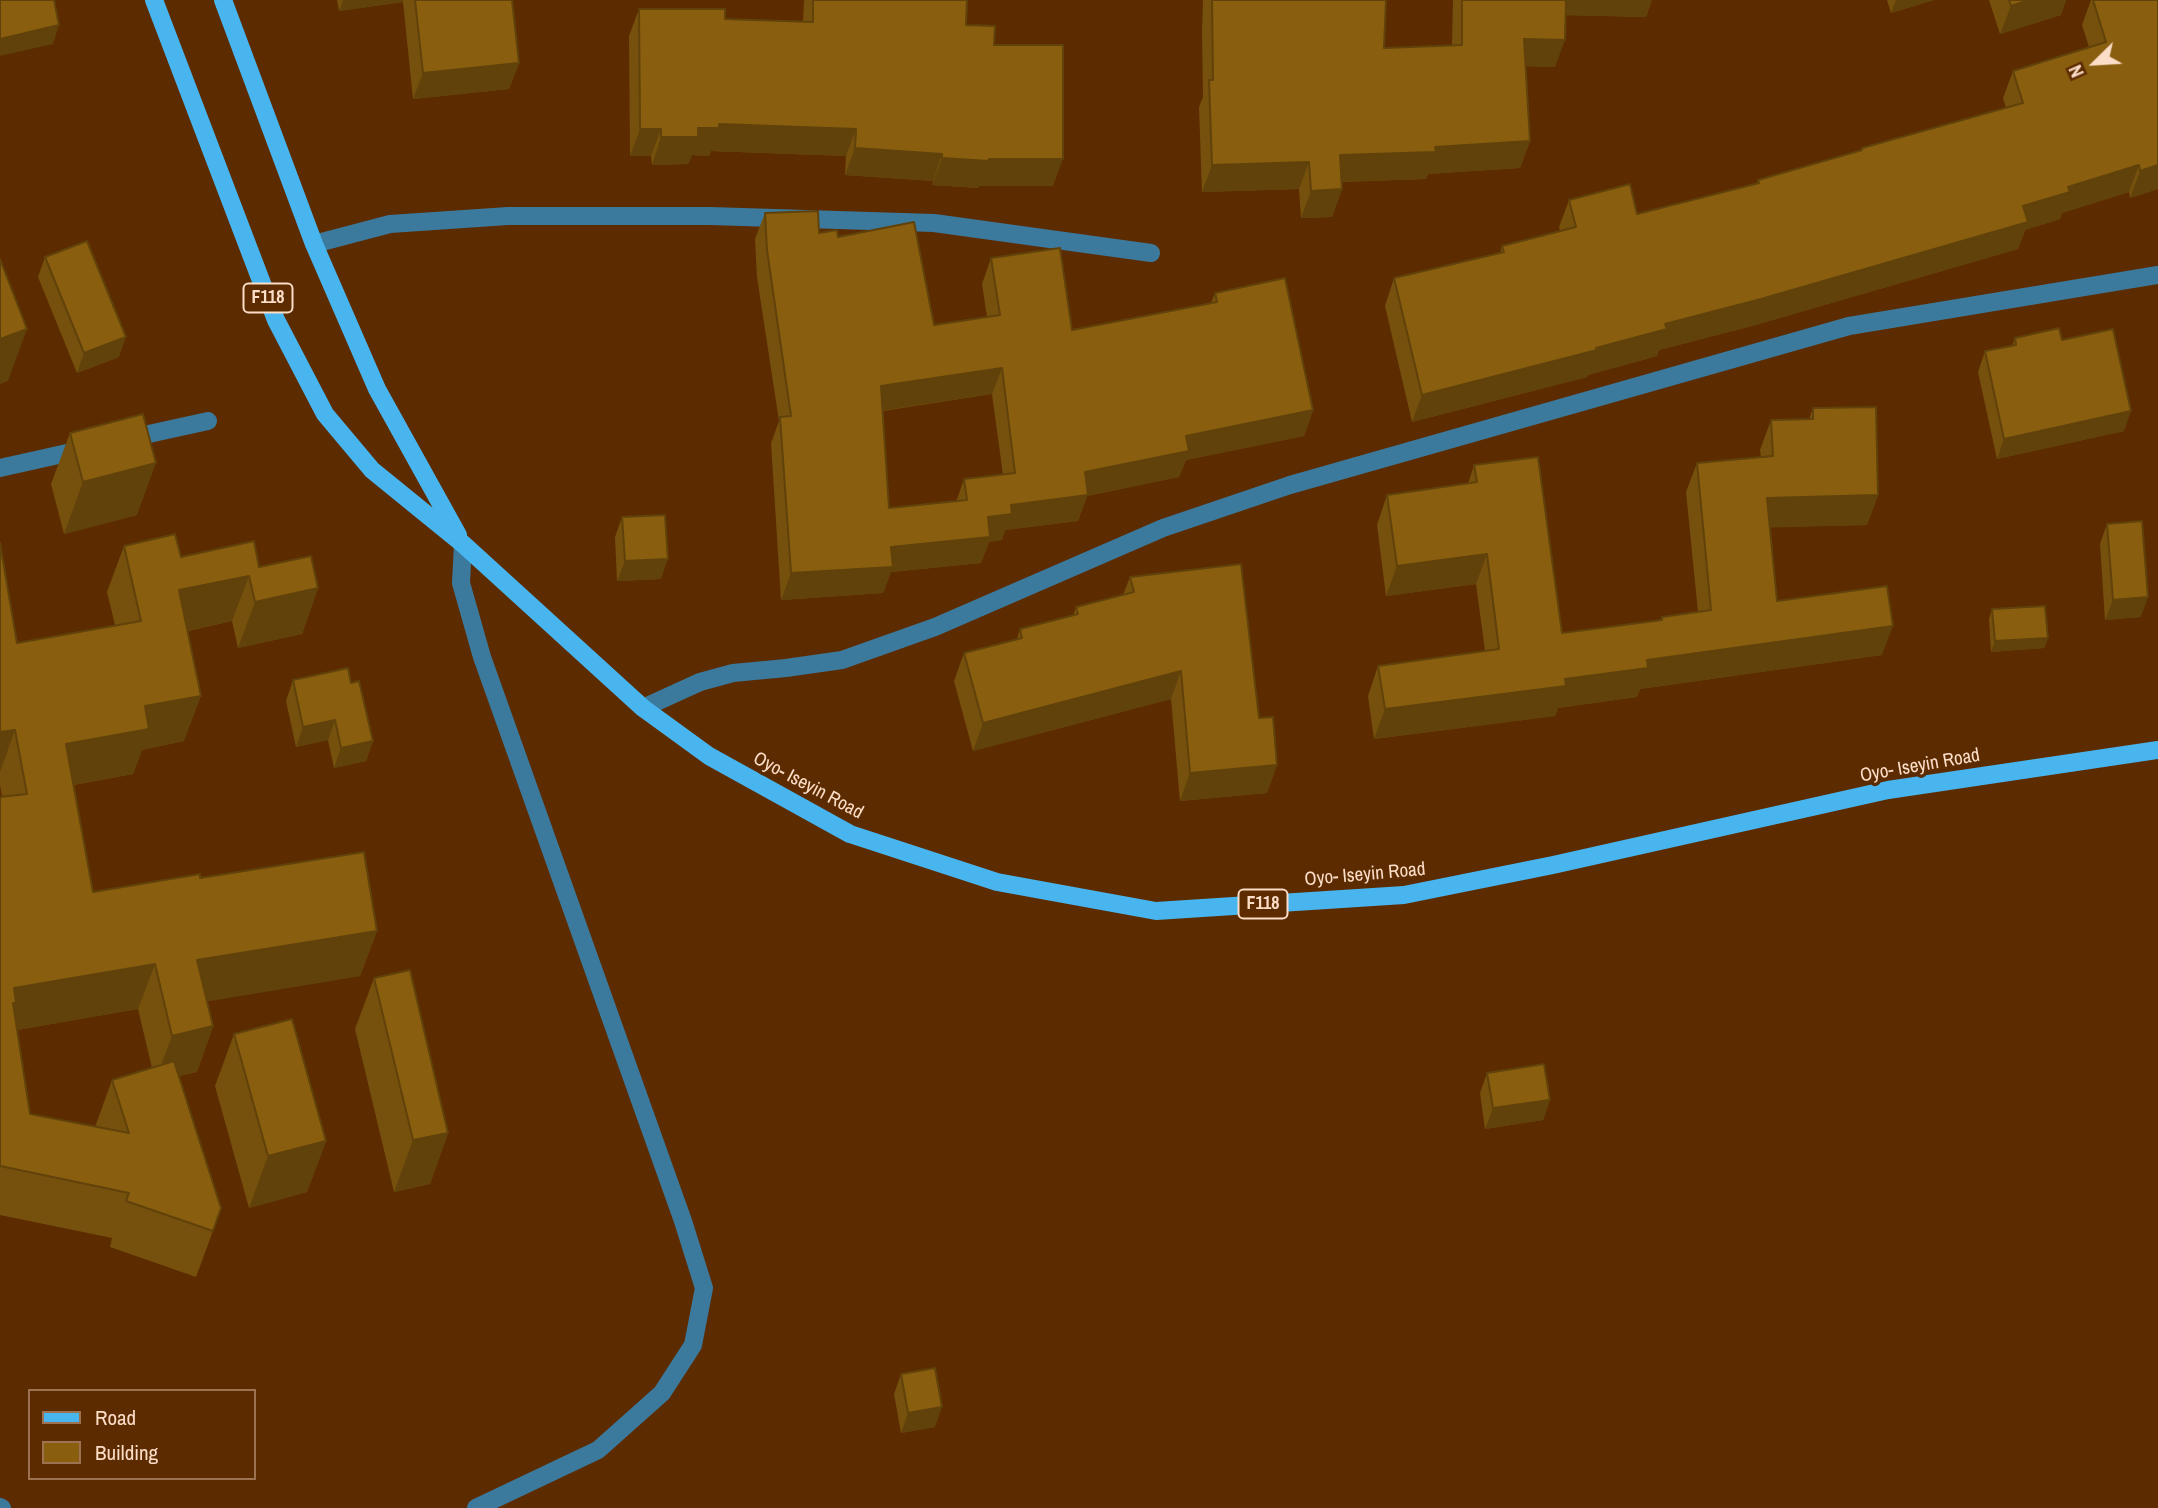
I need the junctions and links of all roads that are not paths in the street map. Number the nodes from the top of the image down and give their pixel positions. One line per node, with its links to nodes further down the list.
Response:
1 (154, 0): 8 (main road, F118)
2 (223, 0): 3 (main road, F118)
3 (314, 244): 4 (street); 8 (main road, F118)
4 (1151, 253)
5 (2158, 275): 9 (street)
6 (208, 421): 7 (street)
7 (0, 468)
8 (463, 544): 9 (main road, Oyo- Iseyin Road / F118); 11 (street)
9 (643, 708): 10 (main road, Oyo- Iseyin Road / F118)
10 (2158, 750)
11 (476, 1508)

